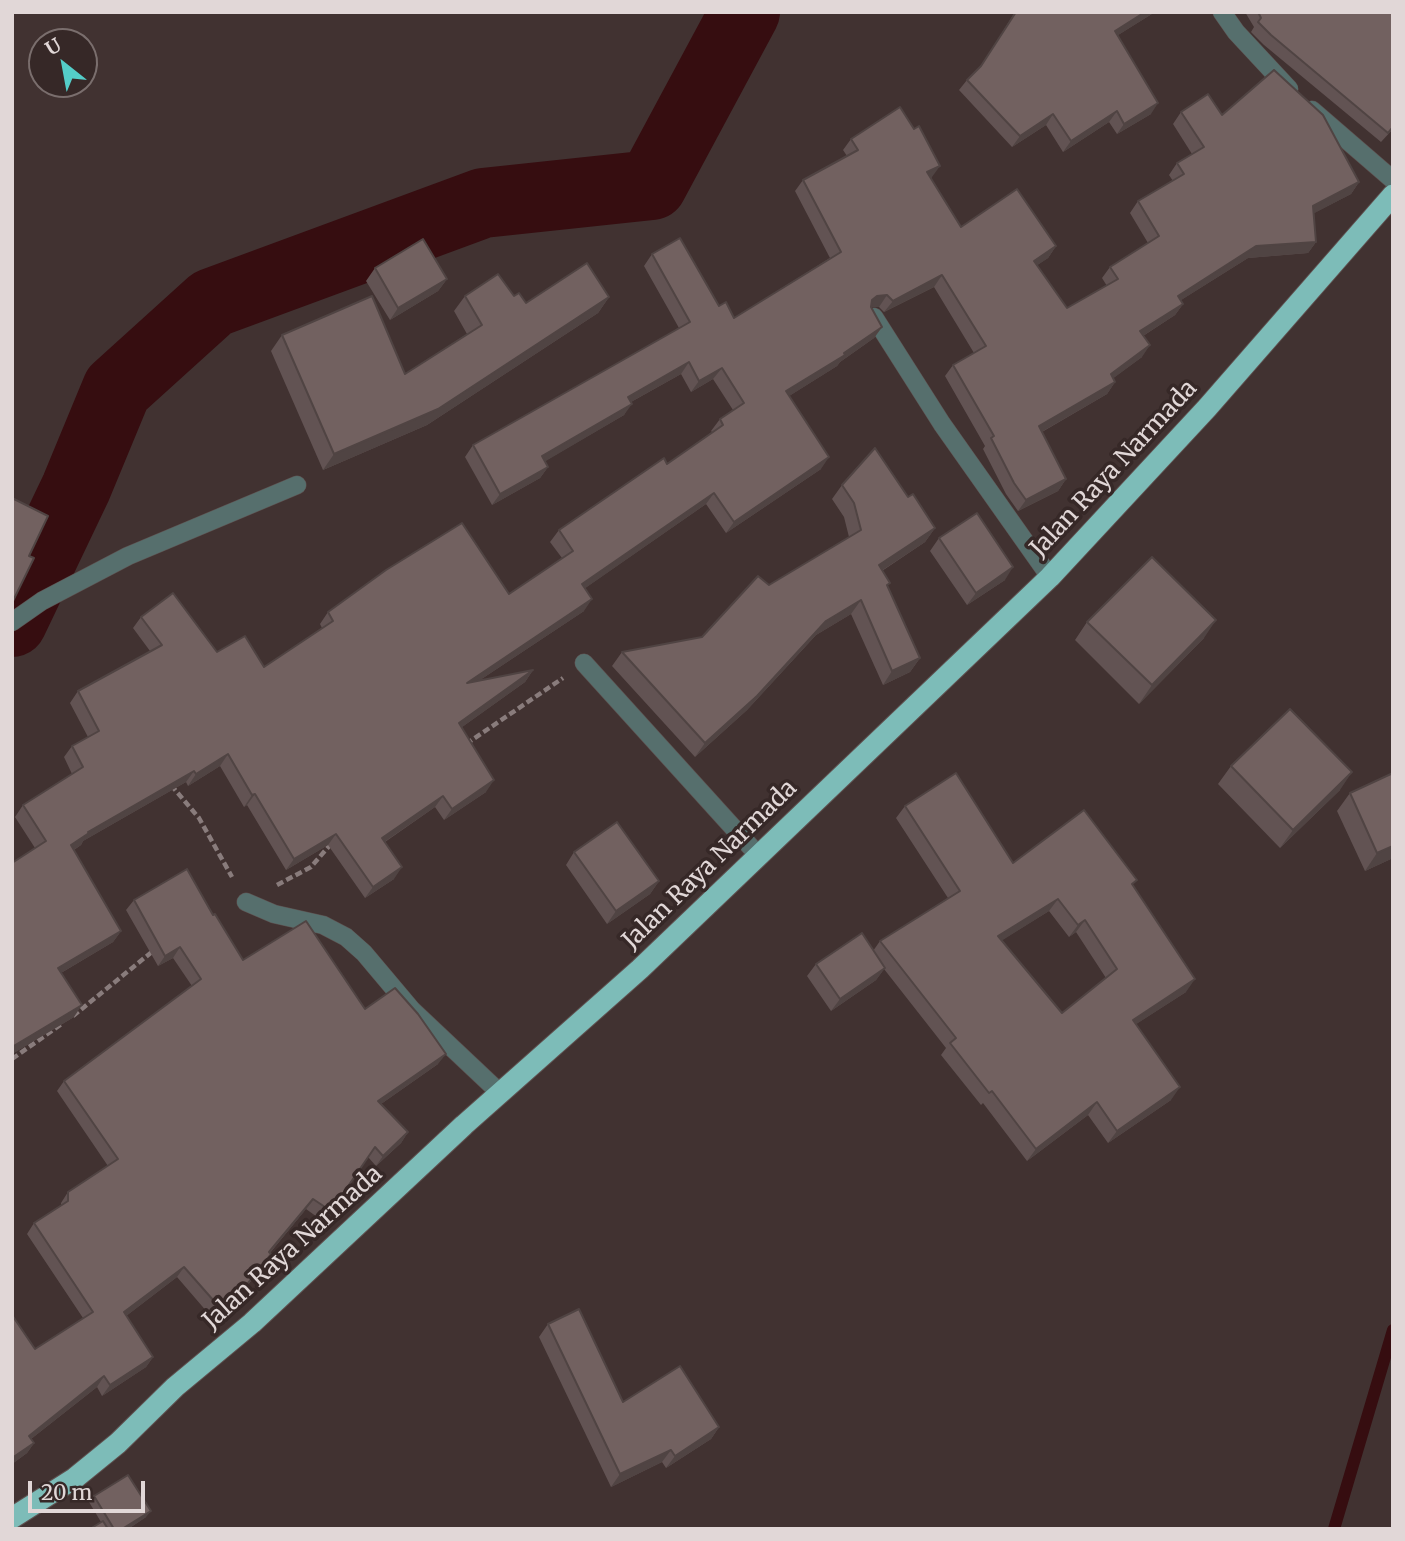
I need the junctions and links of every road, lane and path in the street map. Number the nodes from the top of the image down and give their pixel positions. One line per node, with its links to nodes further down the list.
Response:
1 (1222, 12): 2 (street)
2 (1393, 180)
3 (1393, 195): 6 (highway, Jalan Raya Narmada)
4 (874, 317): 6 (street)
5 (297, 485): 7 (street)
6 (1050, 578): 12 (highway, Jalan Raya Narmada)
7 (12, 622)
8 (584, 663): 9 (path); 12 (street)
9 (457, 749)
10 (166, 779): 13 (path)
11 (337, 837): 13 (path)
12 (758, 855): 16 (highway, Jalan Raya Narmada)
13 (246, 902): 16 (street)
14 (164, 944): 15 (path)
15 (12, 1059)
16 (500, 1093): 17 (highway, Jalan Raya Narmada)
17 (12, 1518)

